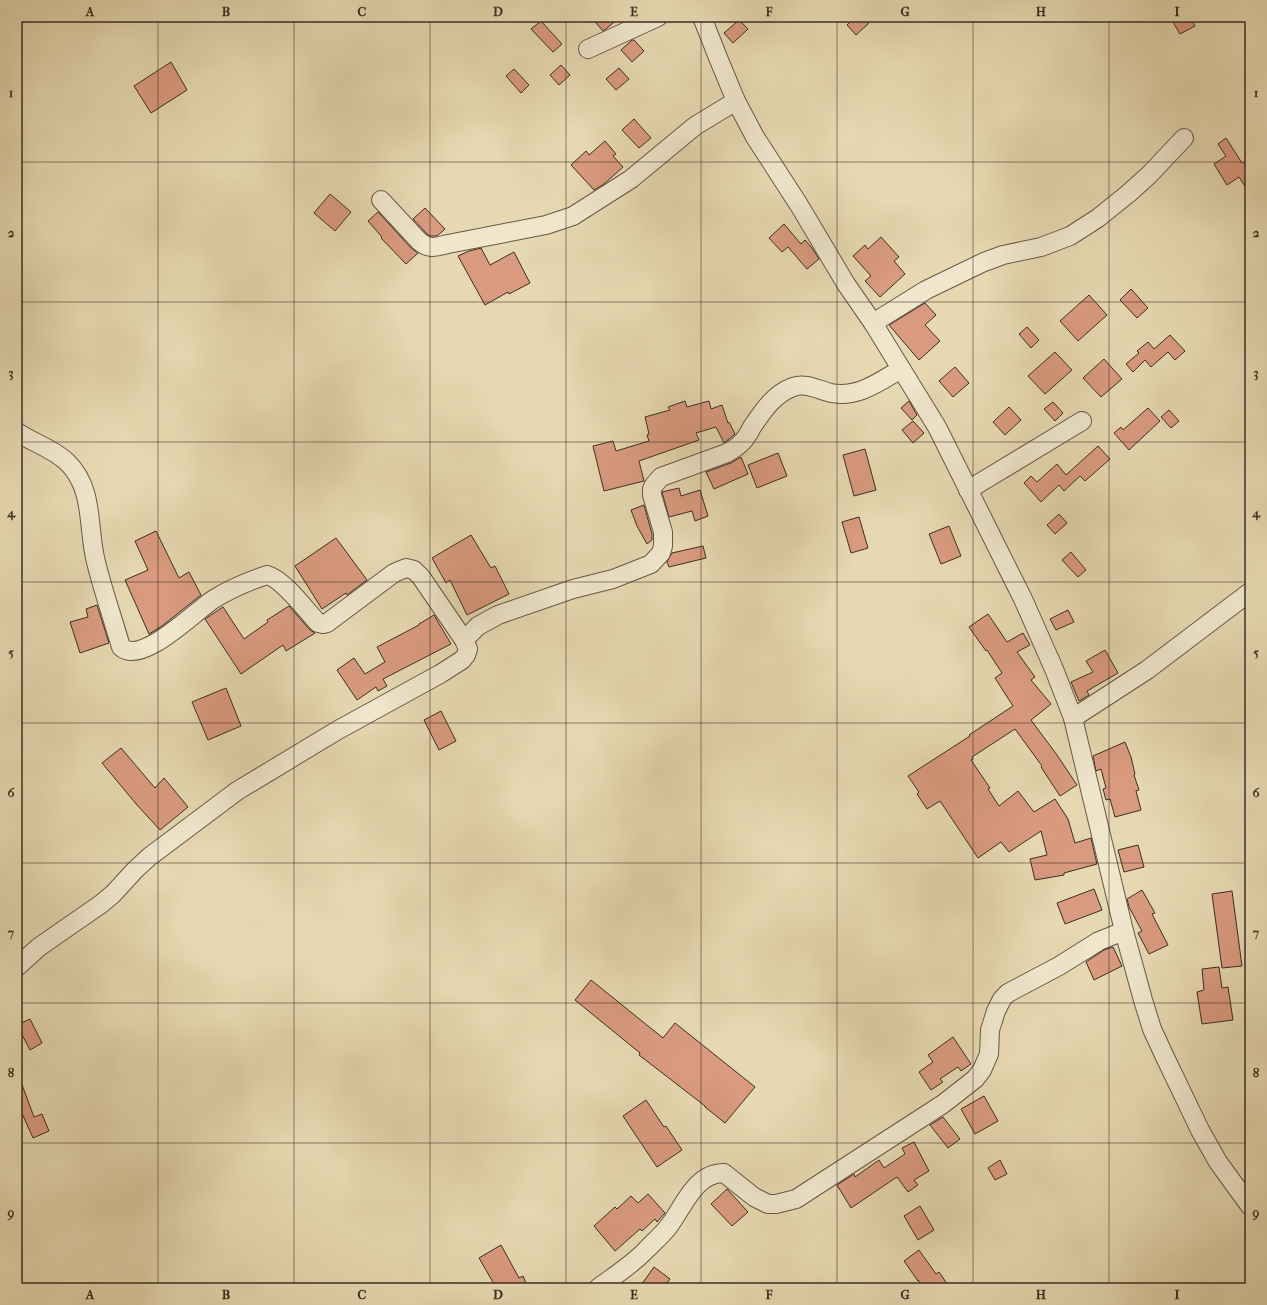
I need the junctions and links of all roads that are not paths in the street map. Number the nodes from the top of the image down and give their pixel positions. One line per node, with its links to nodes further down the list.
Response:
1 (658, 17): 3 (street)
2 (702, 17): 4 (street)
3 (588, 49)
4 (736, 101): 6 (street); 7 (street)
5 (1184, 138): 7 (street)
6 (381, 200)
7 (873, 323): 8 (street)
8 (901, 369): 11 (street); 13 (street)
9 (1082, 420): 11 (street)
10 (17, 432): 13 (street)
11 (968, 490): 14 (street)
12 (1250, 592): 14 (street)
13 (464, 640): 16 (street)
14 (1072, 718): 15 (street)
15 (1124, 931): 17 (street); 18 (street)
16 (17, 967)
17 (1250, 1206)
18 (598, 1288)

